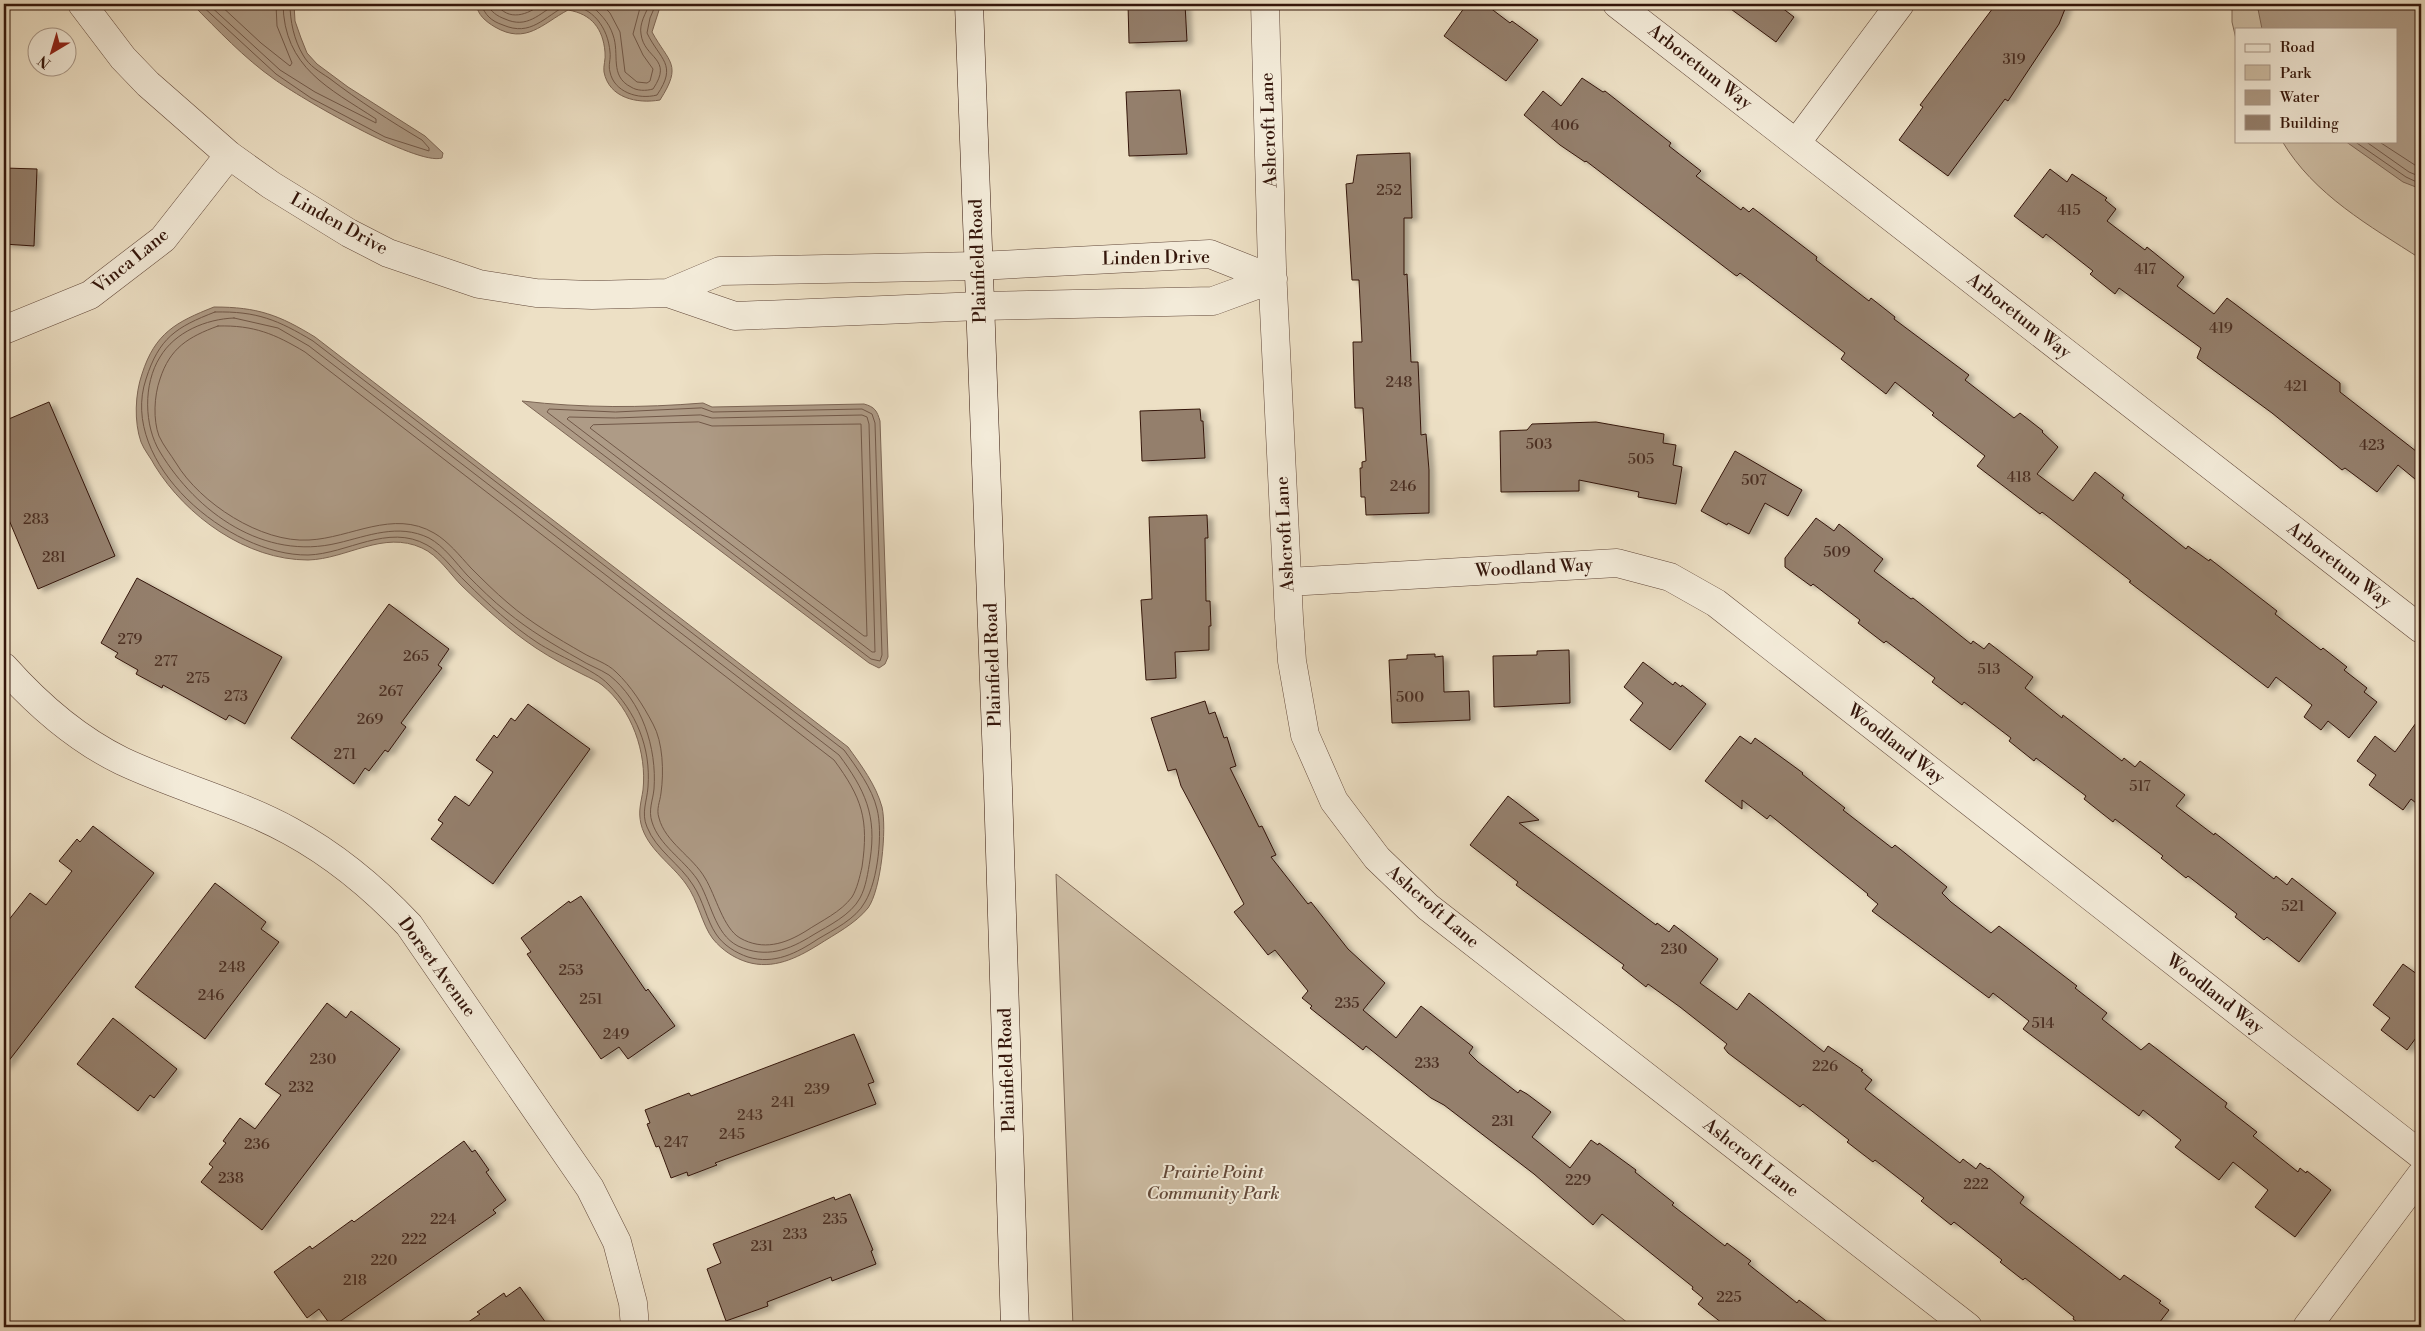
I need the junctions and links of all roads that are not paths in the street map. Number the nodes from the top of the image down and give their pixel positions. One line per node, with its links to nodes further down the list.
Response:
1 (82, 4): 7 (street, Linden Drive)
2 (969, 4): 8 (street, Plainfield Road)
3 (1265, 4): 9 (street, Ashcroft Lane)
4 (1617, 4): 6 (street, Arboretum Way)
5 (1900, 4): 6 (street)
6 (1797, 142): 14 (street, Arboretum Way)
7 (229, 154): 10 (street, Linden Drive); 12 (street, Vinca Lane)
8 (978, 266): 9 (street, Linden Drive); 10 (street, Linden Drive); 11 (street, Plainfield Road)
9 (1273, 279): 11 (street, Linden Drive); 13 (street, Ashcroft Lane)
10 (668, 293): 11 (street, Linden Drive)
11 (980, 306): 19 (street, Plainfield Road)
12 (4, 330)
13 (1288, 582): 16 (street, Woodland Way); 20 (street, Ashcroft Lane)
14 (2421, 629)
15 (4, 667): 18 (street, Dorset Avenue)
16 (2421, 1155)
17 (2421, 1175): 21 (street)
18 (635, 1327)
19 (1014, 1327)
20 (1968, 1327)
21 (2307, 1327)

